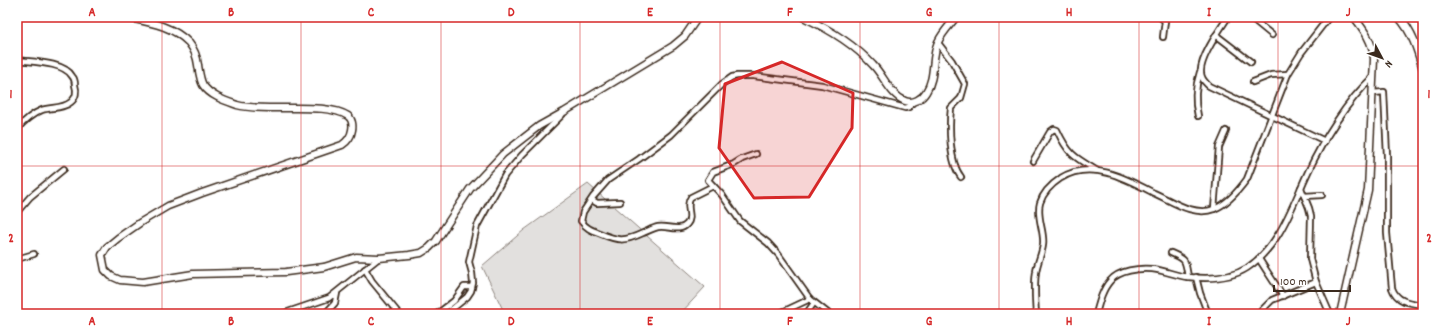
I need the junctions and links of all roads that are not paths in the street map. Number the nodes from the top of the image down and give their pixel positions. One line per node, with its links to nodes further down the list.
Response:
1 (125, 17): 45 (street)
2 (698, 17): 24 (street)
3 (803, 17): 23 (street)
4 (956, 17): 14 (street)
5 (1160, 17): 13 (street)
6 (1228, 17): 11 (street)
7 (1250, 17): 12 (street)
8 (1329, 17): 19 (street)
9 (1354, 17): 20 (street)
10 (1399, 17): 17 (main road)
11 (1216, 35): 16 (street); 18 (street)
12 (1272, 35)
13 (1163, 37)
14 (938, 42): 23 (street); 34 (street)
15 (17, 60): 27 (street)
16 (1251, 62)
17 (1423, 68)
18 (1200, 72): 25 (street); 26 (street)
19 (1288, 74): 21 (street); 26 (street)
20 (1373, 77): 22 (street); 29 (street)
21 (1253, 82)
22 (1373, 93): 56 (street); 70 (street)
23 (913, 102): 39 (street)
24 (564, 112): 45 (street); 52 (street)
25 (1198, 116)
26 (1271, 116): 29 (street); 41 (street)
27 (17, 129)
28 (1226, 131): 41 (street)
29 (1325, 142): 36 (street)
30 (756, 154): 35 (street)
31 (1033, 161): 33 (street)
32 (64, 168): 42 (street)
33 (1098, 171): 41 (street); 65 (street)
34 (961, 177)
35 (713, 186): 39 (street); 55 (street)
36 (1301, 188): 38 (street); 47 (street)
37 (1322, 195): 38 (street)
38 (1304, 196): 51 (street)
39 (592, 200): 40 (street)
40 (620, 202)
41 (1214, 209)
42 (17, 212)
43 (1170, 253): 49 (street)
44 (34, 254): 46 (street)
45 (379, 258): 48 (street)
46 (17, 259)
47 (1259, 259): 50 (street); 54 (street)
48 (365, 269): 53 (street); 59 (street)
49 (1188, 277): 50 (street); 66 (street)
50 (1196, 278): 67 (street)
51 (1316, 282): 54 (street); 69 (street)
52 (472, 287): 60 (street); 61 (street)
53 (337, 293): 57 (street); 58 (street)
54 (1283, 296): 68 (street)
55 (812, 301): 62 (street); 63 (street); 64 (street)
56 (1423, 305)
57 (282, 314)
58 (325, 314)
59 (399, 314)
60 (437, 314)
61 (446, 314)
62 (778, 314)
63 (806, 314)
64 (829, 314)
65 (1036, 314)
66 (1096, 314)
67 (1208, 314)
68 (1258, 314)
69 (1330, 314)
70 (1340, 314)

